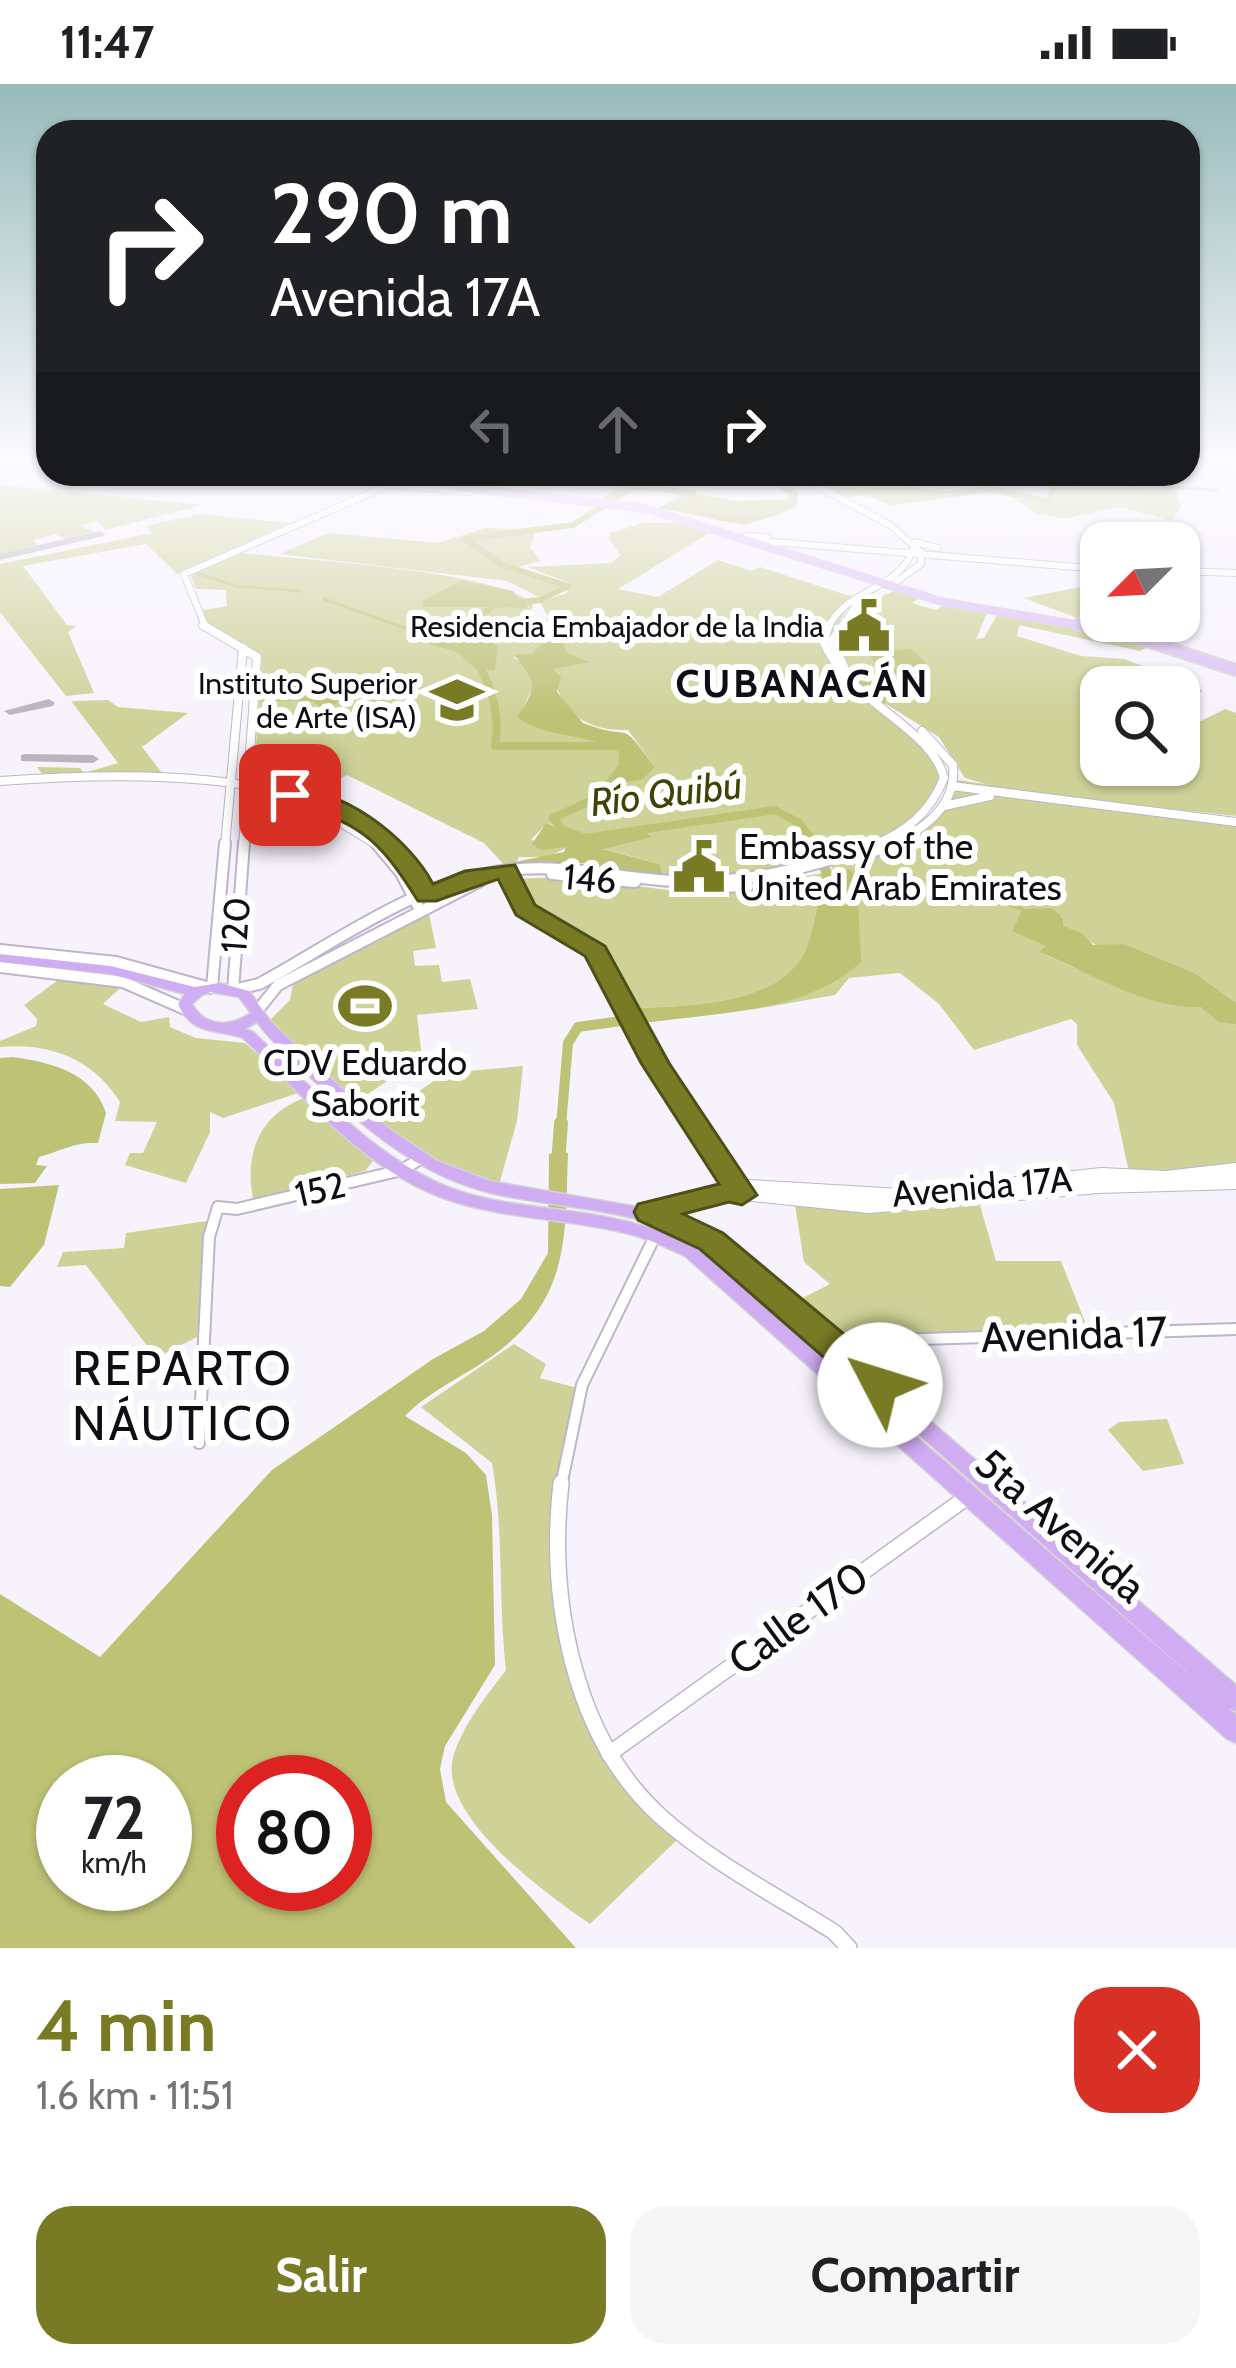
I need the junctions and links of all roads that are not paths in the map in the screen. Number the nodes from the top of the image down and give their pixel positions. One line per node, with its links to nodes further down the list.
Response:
1 (249, 544): 14 (main road)
2 (768, 544): 13 (main road)
3 (820, 544): 6 (main road)
4 (846, 544): 6 (main road)
5 (905, 544): 6 (street)
6 (915, 551): 7 (main road); 7 (main road); 9 (main road); 10 (main road)
7 (1018, 562): 8 (main road)
8 (1080, 566)
9 (904, 568): 10 (main road); 13 (main road)
10 (915, 570): 13 (main road)
11 (1200, 572): 12 (main road)
12 (1236, 573)
13 (887, 583): 17 (main road); 18 (main road)
14 (243, 648): 15 (main road); 16 (main road, 120)
15 (256, 668): 16 (main road); 21 (main road, 120)
16 (242, 669): 20 (main road, 120)
17 (1236, 669)
18 (950, 775): 22 (main road); 23 (main road, 146); 25 (main road, 146)
19 (0, 784): 20 (main road)
20 (232, 789): 21 (main road); 29 (main road, 120)
21 (247, 792): 27 (main road); 30 (main road, 120)
22 (1030, 798): 23 (main road); 24 (main road)
23 (941, 807): 25 (main road, 146)
24 (1236, 822)
25 (847, 858): 26 (main road, 146)
26 (508, 873): 27 (main road, 146); 38 (street)
27 (423, 902): 30 (main road, 146); 31 (main road, 146)
28 (0, 958): 29 (highway)
29 (196, 990): 30 (highway); 32 (highway, 5ta Avenida)
30 (233, 990): 31 (highway, 5ta Avenida)
31 (258, 1013): 32 (highway); 33 (highway, 5ta Avenida)
32 (229, 1028): 34 (highway, 5ta Avenida)
33 (420, 1159): 34 (street, 152); 39 (highway, 5ta Avenida)
34 (402, 1170): 39 (highway, 5ta Avenida); 44 (street, 152)
35 (1236, 1170): 37 (main road, Avenida 17A)
36 (1236, 1182): 37 (main road, Avenida 17A)
37 (1168, 1183): 38 (main road, Avenida 17A)
38 (736, 1192): 40 (main road, Avenida 17A)
39 (534, 1201): 40 (highway, 5ta Avenida)
40 (650, 1217): 42 (highway, 5ta Avenida); 48 (street)
41 (1236, 1329): 43 (street, Avenida 17)
42 (797, 1332): 43 (highway); 45 (highway, 5ta Avenida)
43 (834, 1342): 45 (highway, 5ta Avenida)
44 (199, 1443)
45 (978, 1489): 46 (highway, 5ta Avenida); 47 (highway, 5ta Avenida); 48 (street, Calle 170)
46 (1236, 1700)
47 (1236, 1731)
48 (609, 1754): 49 (street)
49 (849, 1948)

